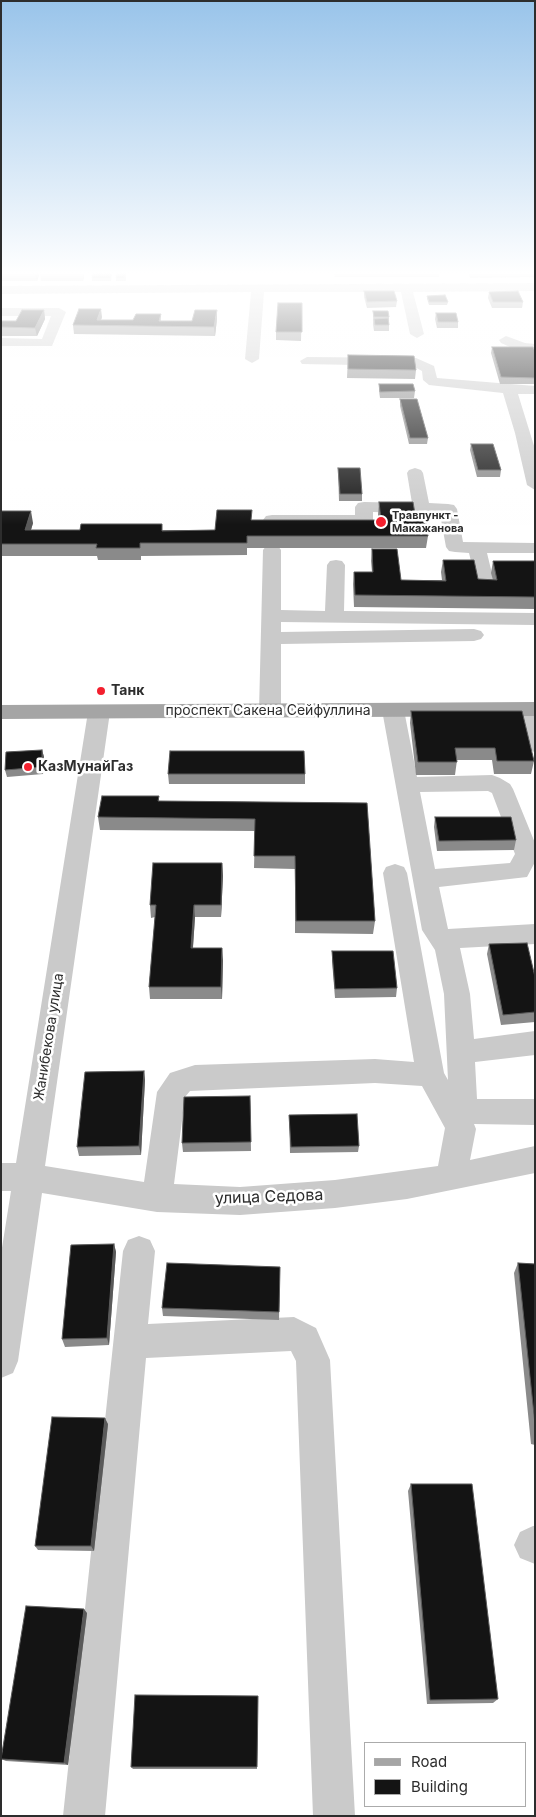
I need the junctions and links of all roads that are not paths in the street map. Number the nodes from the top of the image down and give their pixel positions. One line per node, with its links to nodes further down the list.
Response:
1 (252, 356): 2 (street)
2 (252, 359)
3 (307, 360): 4 (street)
4 (509, 390): 5 (street); 6 (street)
5 (535, 390)
6 (529, 443): 7 (street); 9 (street)
7 (508, 444)
8 (415, 473): 10 (street)
9 (535, 485)
10 (421, 508): 11 (street); 15 (street)
11 (477, 547): 12 (street); 14 (street)
12 (535, 548)
13 (336, 565): 16 (street)
14 (486, 586)
15 (272, 616): 16 (street); 19 (street)
16 (334, 616): 17 (street)
17 (535, 619)
18 (474, 635): 19 (street)
19 (271, 638): 22 (street)
20 (393, 710): 21 (main road, проспект Сакена Сейфуллина); 22 (main road, проспект Сакена Сейфуллина); 26 (street)
21 (530, 710): 25 (street)
22 (270, 711): 24 (main road, проспект Сакена Сейфуллина)
23 (1, 712): 24 (main road, проспект Сакена Сейфуллина)
24 (98, 712): 37 (street, Жанибекова улица)
25 (535, 745)
26 (407, 785): 28 (street); 28 (street)
27 (394, 873): 33 (street)
28 (425, 879): 30 (street)
29 (535, 934): 30 (street)
30 (441, 939): 32 (street)
31 (535, 1043): 32 (street)
32 (461, 1052): 35 (street)
33 (430, 1075): 35 (street); 39 (street)
34 (535, 1112): 35 (street)
35 (461, 1120): 38 (street)
36 (535, 1159): 38 (street, улица Седова)
37 (15, 1177): 39 (street, улица Седова); 42 (street, Жанибекова улица)
38 (450, 1178): 39 (street, улица Седова)
39 (157, 1198)
40 (139, 1251): 41 (street)
41 (130, 1342): 43 (street); 44 (street)
42 (1, 1361)
43 (84, 1816)
44 (334, 1816)

